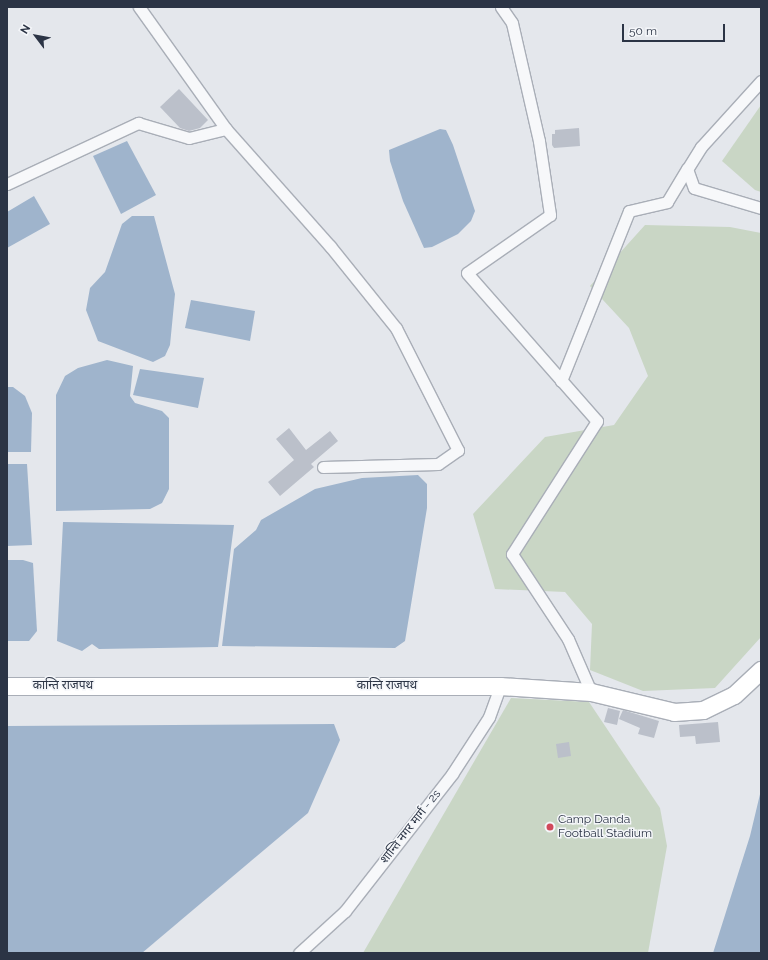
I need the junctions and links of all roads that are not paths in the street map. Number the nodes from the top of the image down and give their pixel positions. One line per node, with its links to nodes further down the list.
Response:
1 (139, 7): 4 (street)
2 (501, 7): 8 (street)
3 (761, 81): 5 (street)
4 (226, 129): 6 (street); 9 (street)
5 (687, 169): 7 (street); 8 (street)
6 (7, 184)
7 (761, 208)
8 (561, 381): 13 (street)
9 (323, 467)
10 (758, 674): 13 (main road, कान्ति राजपथ)
11 (7, 686): 12 (main road, कान्ति राजपथ)
12 (500, 686): 13 (main road, कान्ति राजपथ); 14 (street, शान्ति नगर मार्ग - 2s)
13 (592, 692)
14 (299, 953)

